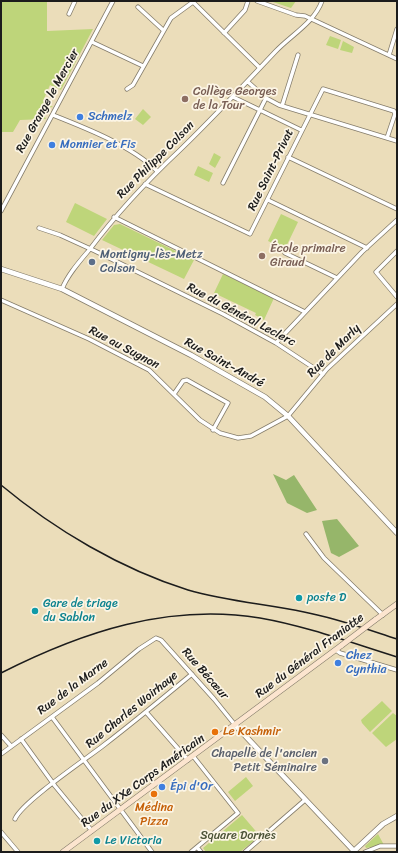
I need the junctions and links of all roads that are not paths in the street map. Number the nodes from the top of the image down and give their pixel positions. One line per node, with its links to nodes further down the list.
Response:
1 (75, 1): 8 (street)
2 (113, 1): 13 (street, Rue Grange le Mercier)
3 (192, 1): 11 (street); 12 (street)
4 (248, 1): 12 (street)
5 (257, 1): 9 (street)
6 (322, 1): 9 (street, Rue Philippe Colson)
7 (138, 7): 11 (street)
8 (69, 14)
9 (311, 19): 15 (street); 18 (street, Rue Philippe Colson)
10 (397, 29): 15 (street)
11 (163, 30): 17 (street)
12 (224, 33): 18 (street)
13 (92, 42): 17 (street); 26 (street, Rue Grange le Mercier)
14 (298, 55): 23 (street)
15 (389, 55): 16 (street)
16 (397, 59)
17 (143, 66): 20 (street)
18 (260, 68): 19 (street, Rue Philippe Colson)
19 (248, 82): 21 (street, Rue Philippe Colson); 22 (street)
20 (127, 89)
21 (233, 97): 24 (street); 31 (street, Rue Philippe Colson)
22 (266, 98): 23 (street); 24 (street)
23 (282, 106): 25 (street)
24 (259, 111): 27 (street); 32 (street)
25 (309, 114): 27 (street, Rue Saint-Privat); 28 (street); 28 (street, Rue Saint-Privat)
26 (53, 115): 31 (street); 36 (street, Rue Grange le Mercier)
27 (301, 130): 30 (street, Rue Saint-Privat)
28 (387, 138): 29 (street)
29 (397, 141)
30 (288, 157): 34 (street, Rue Saint-Privat); 35 (street)
31 (157, 171): 33 (street, Rue Philippe Colson)
32 (223, 183)
33 (145, 184): 34 (street, Rue Saint-Privat); 37 (street, Rue Philippe Colson)
34 (268, 200): 40 (street)
35 (397, 209)
36 (1, 210)
37 (114, 217): 41 (street, Rue Philippe Colson); 50 (street)
38 (397, 220): 40 (street)
39 (39, 228): 41 (street, Rue du Général Leclerc)
40 (367, 248): 45 (street)
41 (89, 249): 46 (street, Rue Philippe Colson); 51 (street, Rue du Général Leclerc)
42 (397, 251): 47 (street)
43 (285, 253): 45 (street)
44 (1, 270): 46 (street, Rue Saint-André)
45 (337, 278): 50 (street)
46 (62, 289): 54 (street, Rue Saint-André)
47 (397, 297)
48 (1, 300): 53 (street, Rue au Sugnon)
49 (397, 304): 52 (street, Rue de Marly)
50 (305, 312): 51 (street)
51 (276, 344): 52 (street, Rue du Général Leclerc)
52 (323, 374): 54 (street, Rue de Marly)
53 (174, 394): 55 (street, Rue au Sugnon); 55 (street)
54 (288, 416): 55 (street, Rue au Sugnon); 56 (street, Rue Saint-André)
55 (213, 430)
56 (397, 533)
57 (306, 534): 59 (street)
58 (397, 604): 59 (main road, Rue du Général Franiatte)
59 (383, 615): 61 (main road, Rue du Général Franiatte, bridge)
60 (159, 639): 63 (street, Rue Bécœur); 65 (street, Rue de la Marne)
61 (336, 650): 62 (street); 66 (main road, Rue du Général Franiatte)
62 (397, 670)
63 (192, 674): 64 (street, Rue Charles Woirhaye); 66 (street, Rue Bécœur)
64 (146, 712): 72 (street); 73 (street, Rue Charles Woirhaye)
65 (52, 717): 68 (street, Rue de la Marne); 73 (street)
66 (235, 725): 71 (main road, Rue du XXe Corps Américain); 75 (street)
67 (1, 735): 69 (street)
68 (20, 739): 69 (street, Rue de la Marne); 74 (street)
69 (11, 746): 70 (street, Rue de la Marne)
70 (1, 754)
71 (193, 756): 72 (main road, Rue du XXe Corps Américain); 82 (street)
72 (188, 760): 76 (main road, Rue du XXe Corps Américain)
73 (84, 761): 74 (street, Rue Charles Woirhaye); 76 (street)
74 (54, 783): 78 (street, Rue Charles Woirhaye); 79 (street)
75 (305, 800): 88 (street); 89 (street)
76 (120, 809): 79 (main road, Rue du XXe Corps Américain); 85 (street)
77 (397, 816): 89 (street)
78 (15, 819)
79 (92, 831): 84 (main road, Rue du XXe Corps Américain)
80 (1, 832): 83 (street)
81 (397, 846): 90 (street)
82 (197, 847): 86 (street); 87 (street)
83 (18, 852)
84 (64, 852)
85 (152, 852)
86 (191, 852)
87 (201, 852)
88 (245, 852)
89 (355, 852)
90 (365, 852)

